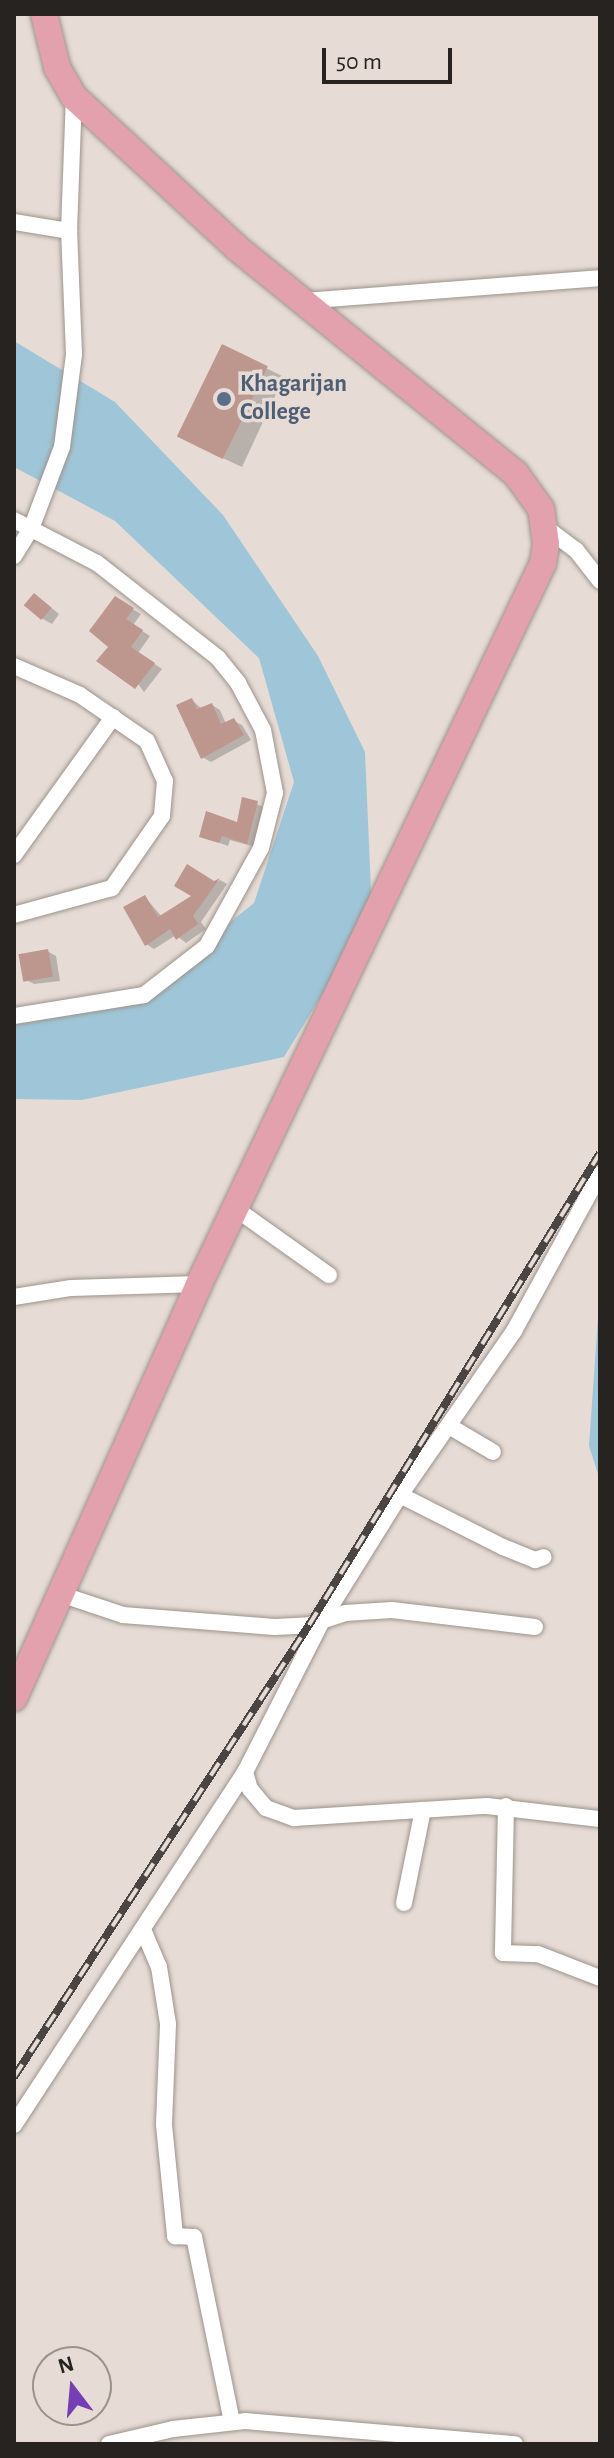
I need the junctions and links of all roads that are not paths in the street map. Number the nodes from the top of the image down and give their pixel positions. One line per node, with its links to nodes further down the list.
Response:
1 (44, 14): 2 (main road)
2 (74, 97): 4 (street); 6 (main road)
3 (14, 222): 4 (street)
4 (69, 231): 9 (street)
5 (600, 278): 6 (street)
6 (302, 301): 8 (main road)
7 (14, 520): 9 (street)
8 (545, 527): 11 (street); 18 (main road)
9 (31, 529): 10 (street); 16 (street)
10 (14, 556)
11 (600, 581)
12 (14, 666): 13 (street)
13 (113, 717): 14 (street); 15 (street)
14 (14, 855)
15 (14, 915)
16 (14, 1016)
17 (600, 1174): 22 (street)
18 (236, 1209): 19 (street); 20 (main road)
19 (329, 1275)
20 (199, 1284): 21 (street); 26 (main road)
21 (14, 1297)
22 (449, 1426): 23 (street); 24 (street)
23 (493, 1452)
24 (400, 1495): 25 (street); 27 (street)
25 (544, 1557)
26 (63, 1595): 27 (street); 29 (main road)
27 (324, 1617): 28 (street); 30 (street)
28 (535, 1627)
29 (14, 1698)
30 (245, 1772): 32 (street); 35 (street)
31 (506, 1806): 32 (street); 33 (street); 36 (street)
32 (423, 1810): 34 (street)
33 (600, 1819)
34 (404, 1903)
35 (144, 1932): 37 (street); 38 (street)
36 (600, 1978)
37 (14, 2125)
38 (232, 2422): 39 (street); 40 (street)
39 (486, 2443): 41 (street)
40 (109, 2444)
41 (515, 2444)

